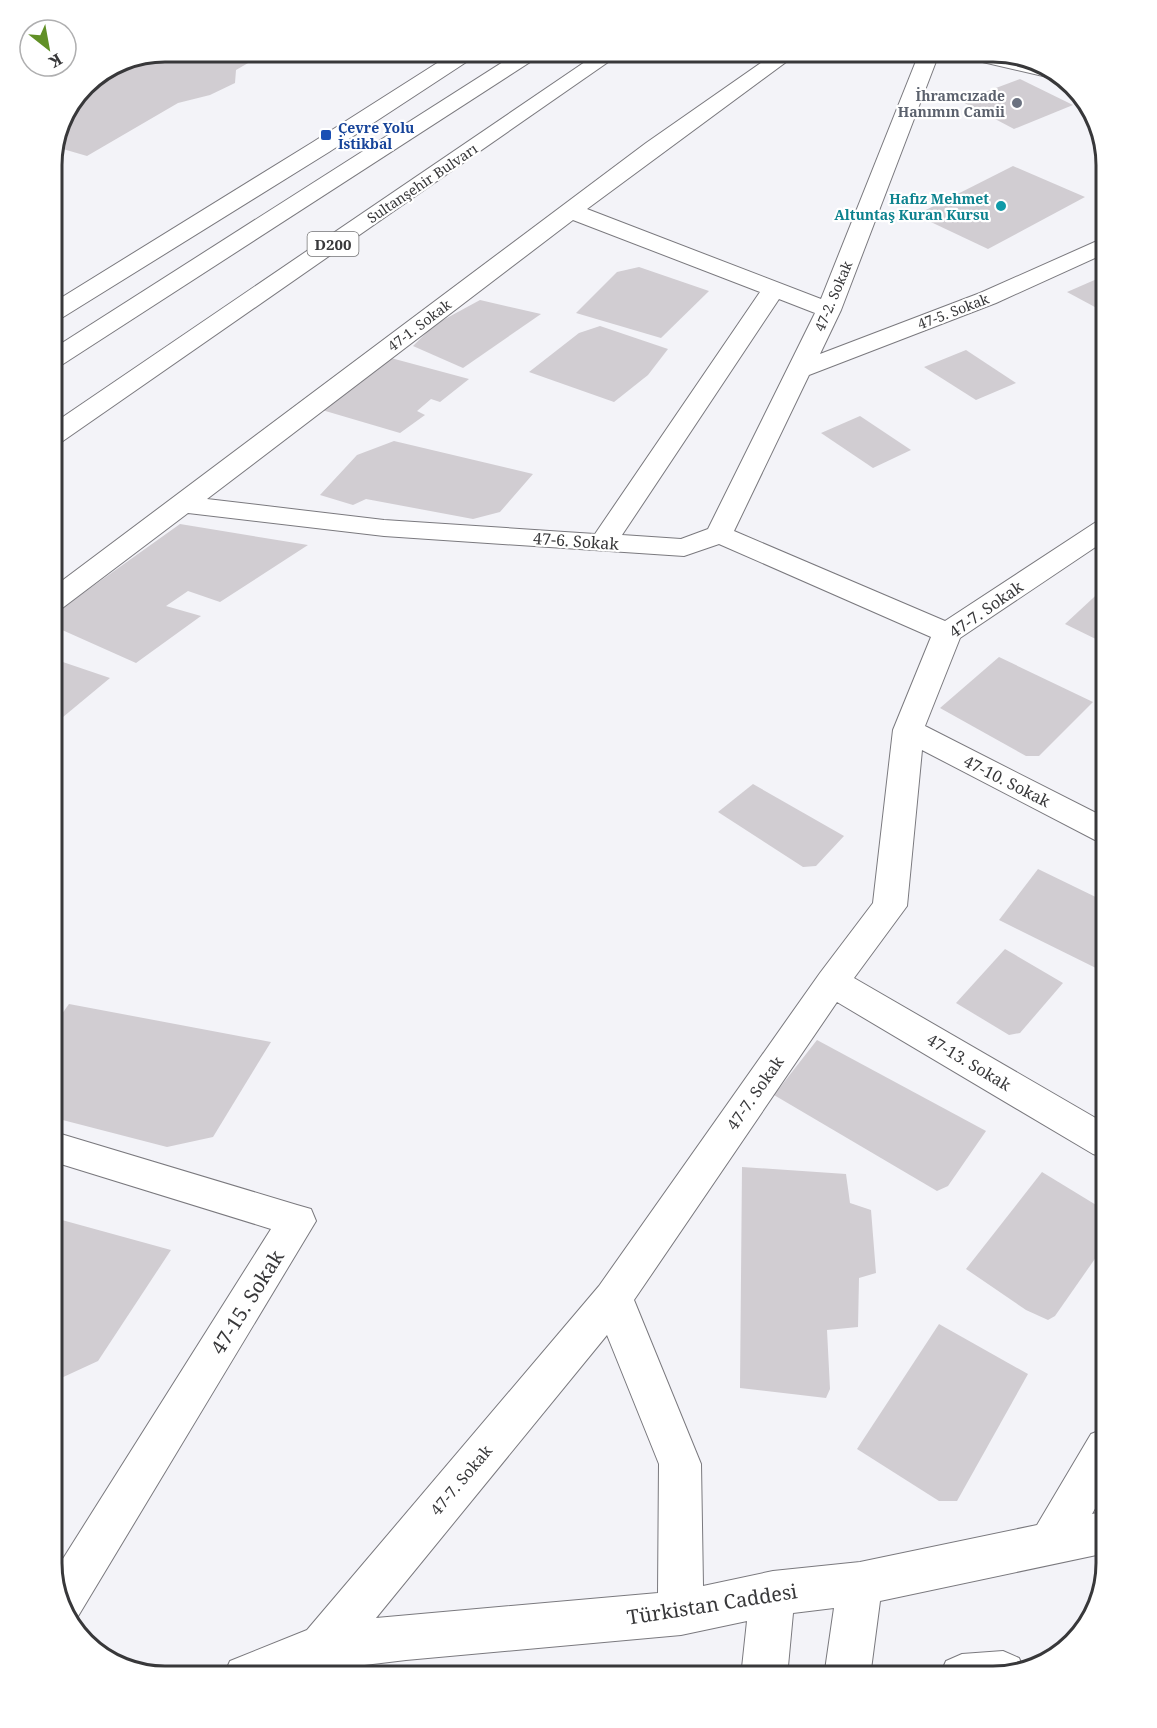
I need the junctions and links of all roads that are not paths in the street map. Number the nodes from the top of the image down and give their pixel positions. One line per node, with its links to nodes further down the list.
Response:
1 (453, 62): 9 (main road)
2 (517, 62): 11 (main road)
3 (598, 62): 13 (main road, Sultanşehir Bulvarı / D200)
4 (775, 62): 6 (main road, 47-1. Sokak)
5 (926, 62): 10 (main road, 47-2. Sokak)
6 (571, 211): 8 (main road); 14 (main road, 47-1. Sokak)
7 (1096, 249): 12 (main road, 47-5. Sokak)
8 (774, 289): 10 (main road); 17 (main road)
9 (62, 307)
10 (829, 310): 12 (main road, 47-2. Sokak)
11 (62, 354)
12 (798, 371): 15 (main road, 47-2. Sokak)
13 (62, 429)
14 (182, 504): 17 (main road, 47-6. Sokak); 18 (main road, 47-1. Sokak)
15 (719, 534): 17 (main road, 47-6. Sokak); 19 (main road)
16 (1096, 536): 19 (main road, 47-7. Sokak)
17 (603, 543)
18 (62, 595)
19 (947, 633): 20 (main road, 47-7. Sokak)
20 (908, 730): 21 (main road, 47-10. Sokak); 22 (main road, 47-7. Sokak)
21 (1096, 827)
22 (832, 982): 23 (main road, 47-13. Sokak); 25 (main road, 47-7. Sokak)
23 (1096, 1137)
24 (62, 1149): 31 (main road, 47-15. Sokak)
25 (613, 1298): 32 (main road); 33 (main road, 47-7. Sokak)
26 (1096, 1466): 28 (main road)
27 (1096, 1534): 28 (main road, Türkistan Caddesi)
28 (1053, 1542): 29 (main road, Türkistan Caddesi)
29 (861, 1584): 30 (main road, Türkistan Caddesi); 36 (main road)
30 (773, 1593): 32 (main road, Türkistan Caddesi); 35 (main road)
31 (66, 1594)
32 (681, 1614): 33 (main road, Türkistan Caddesi)
33 (322, 1647): 34 (main road, Türkistan Caddesi)
34 (274, 1666)
35 (765, 1666)
36 (849, 1666)

